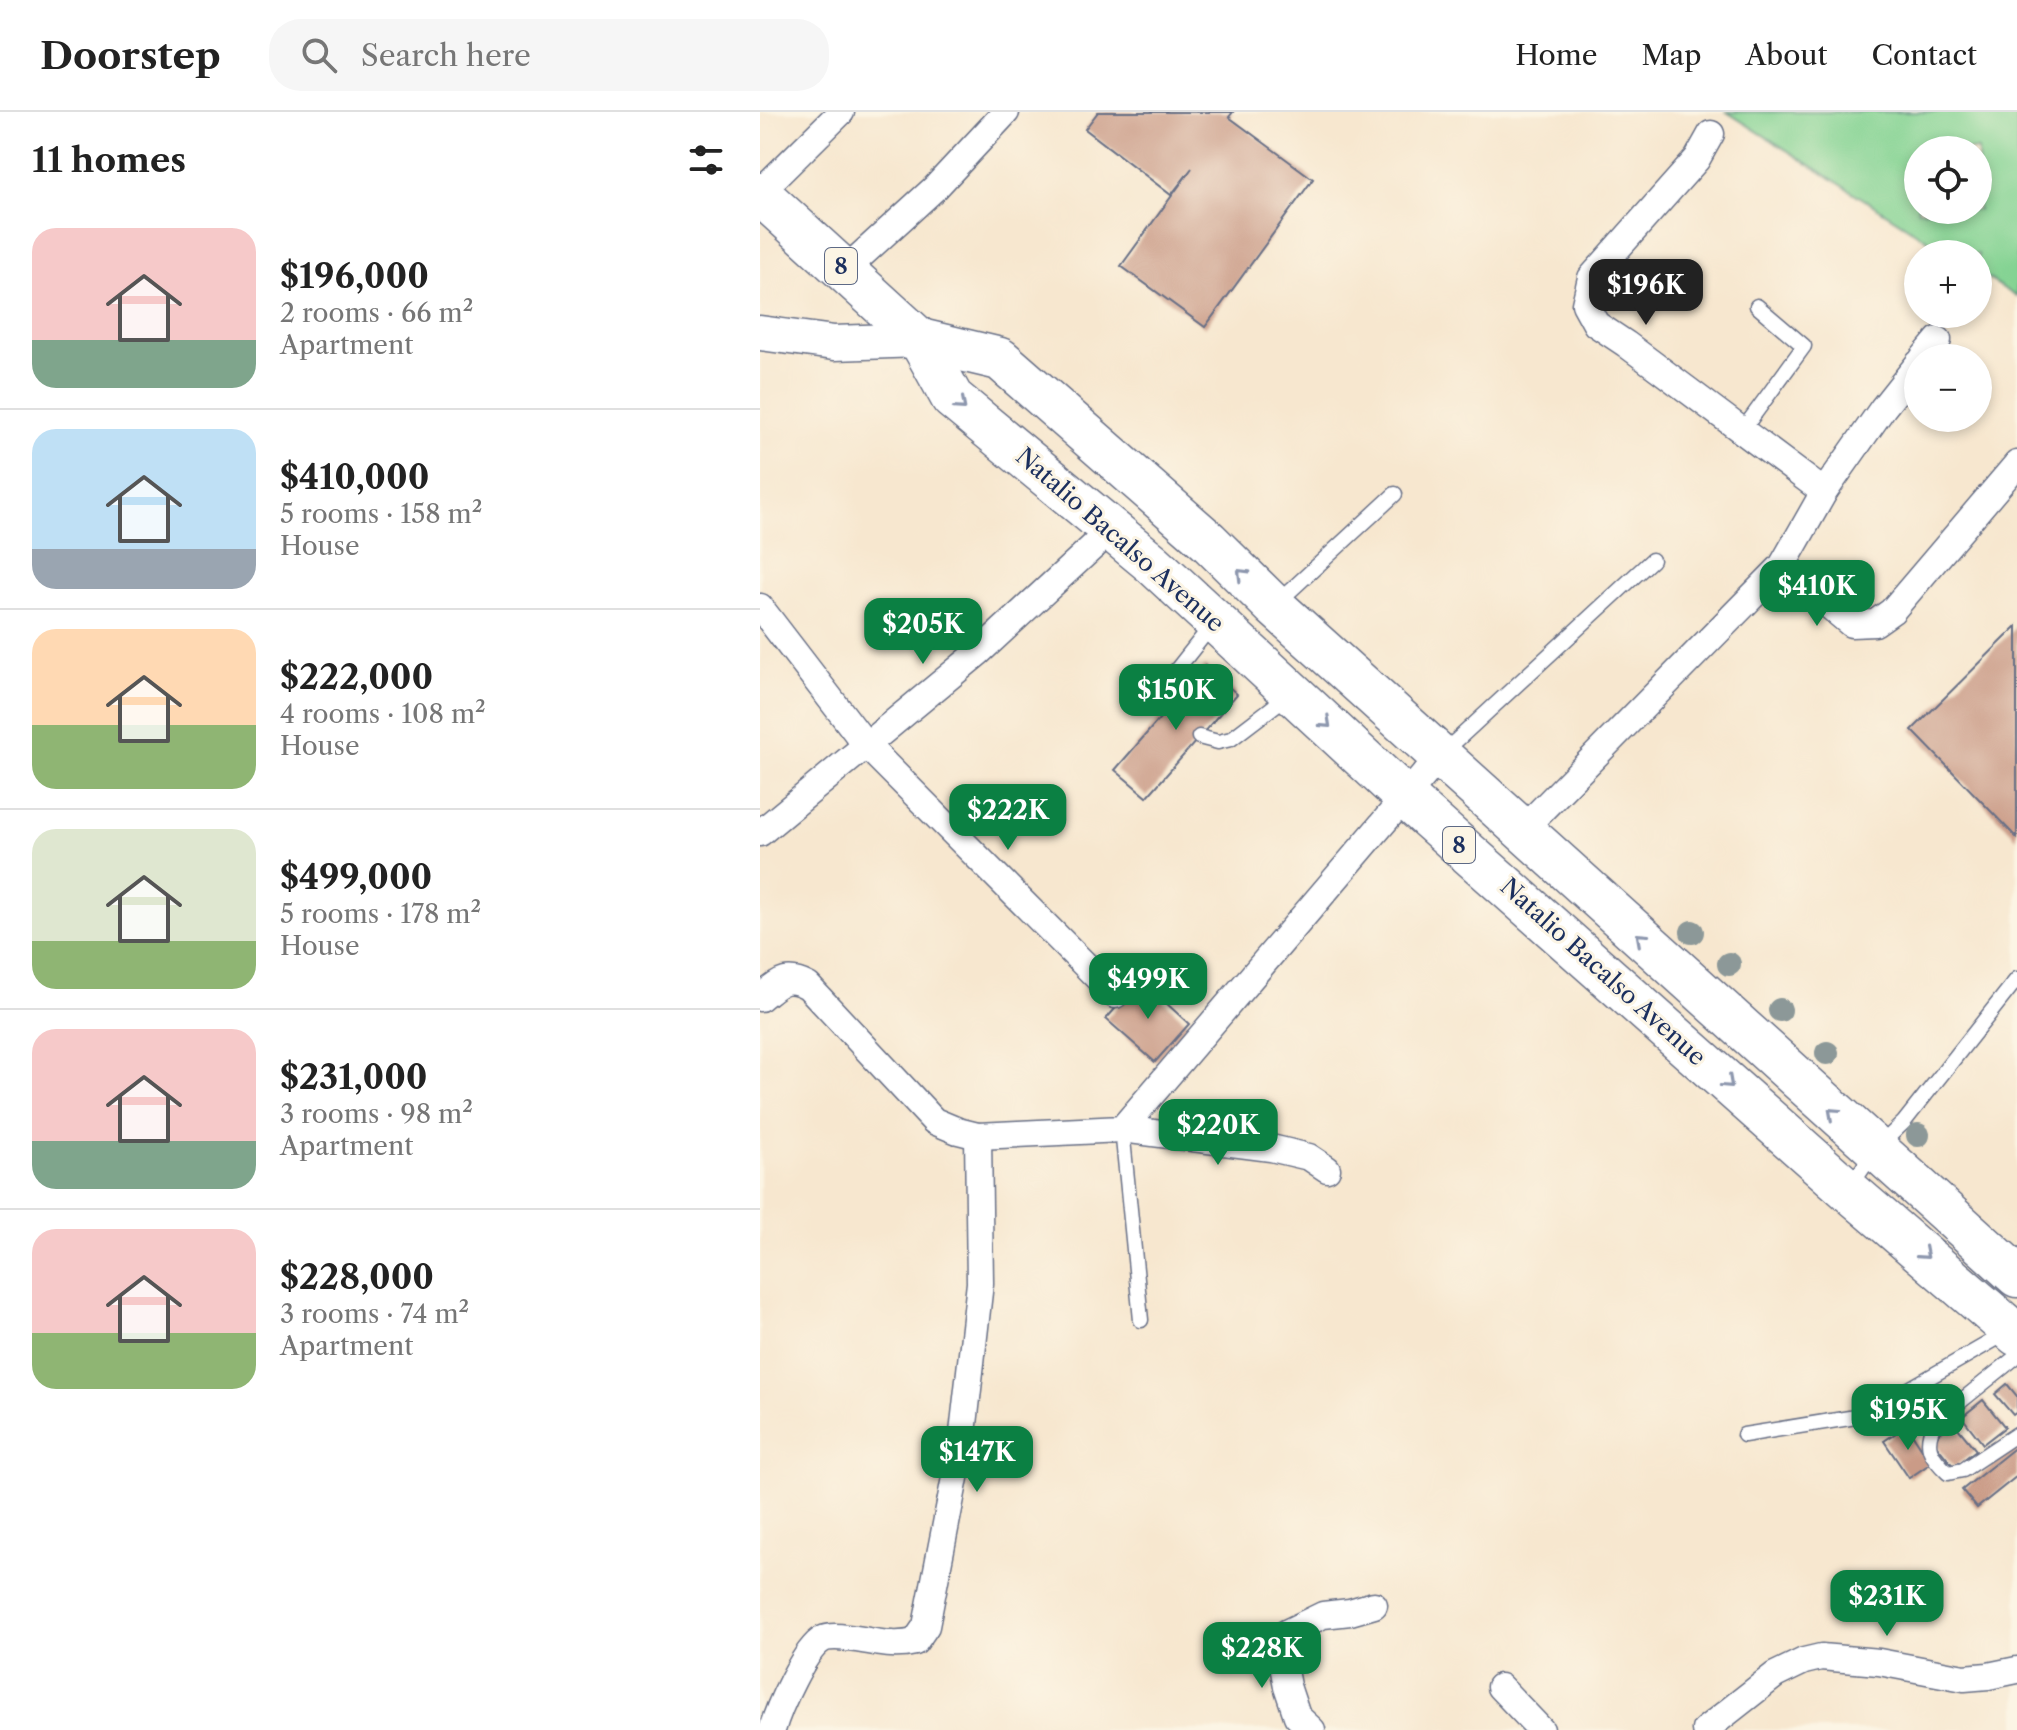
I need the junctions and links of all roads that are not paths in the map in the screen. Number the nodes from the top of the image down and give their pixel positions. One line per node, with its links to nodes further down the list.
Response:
1 (841, 112): 4 (street)
2 (1006, 112): 5 (street)
3 (1711, 134): 10 (street)
4 (760, 193): 5 (main road, Natalio Bacalso Avenue / 8)
5 (845, 270): 8 (main road, Natalio Bacalso Avenue / 8)
6 (1757, 306): 10 (lane)
7 (760, 333): 8 (street)
8 (920, 340): 14 (main road, Natalio Bacalso Avenue / 8, one-way to 14); 17 (main road, Natalio Bacalso Avenue / 8, one-way to 8)
9 (1904, 382): 12 (street)
10 (1742, 431): 12 (street)
11 (2017, 464): 16 (street)
12 (1824, 492): 16 (street)
13 (1395, 494): 17 (lane)
14 (1112, 529): 19 (main road, Natalio Bacalso Avenue / 8); 23 (street)
15 (1652, 560): 24 (lane)
16 (1782, 566): 26 (street)
17 (1274, 606): 24 (main road, Natalio Bacalso Avenue / 8)
18 (760, 607): 23 (street)
19 (1215, 622): 20 (main road, Natalio Bacalso Avenue / 8); 21 (lane)
20 (1292, 692): 22 (lane); 25 (main road, Natalio Bacalso Avenue / 8, one-way to 25)
21 (1170, 707)
22 (1199, 737)
23 (866, 745): 27 (street); 29 (street)
24 (1441, 755): 25 (street); 26 (main road, Natalio Bacalso Avenue / 8)
25 (1406, 798): 31 (street); 35 (main road, Natalio Bacalso Avenue / 8, one-way to 35)
26 (1522, 830): 33 (main road, Natalio Bacalso Avenue / 8, one-way to 26)
27 (760, 833)
28 (2017, 979): 33 (lane)
29 (1115, 995)
30 (760, 998): 32 (street)
31 (1122, 1129): 32 (street); 34 (street); 37 (lane)
32 (978, 1136): 44 (street)
33 (1875, 1150): 35 (lane); 36 (main road, Natalio Bacalso Avenue / 8)
34 (1327, 1169)
35 (1848, 1190): 38 (main road, Natalio Bacalso Avenue / 8, one-way to 38)
36 (2017, 1276)
37 (1141, 1320)
38 (2015, 1340): 39 (lane); 40 (lane)
39 (2017, 1434)
40 (1744, 1435)
41 (1374, 1605): 45 (street)
42 (2017, 1670): 47 (street)
43 (1500, 1687): 46 (street)
44 (770, 1716)
45 (1312, 1730)
46 (1541, 1730)
47 (1705, 1730)

